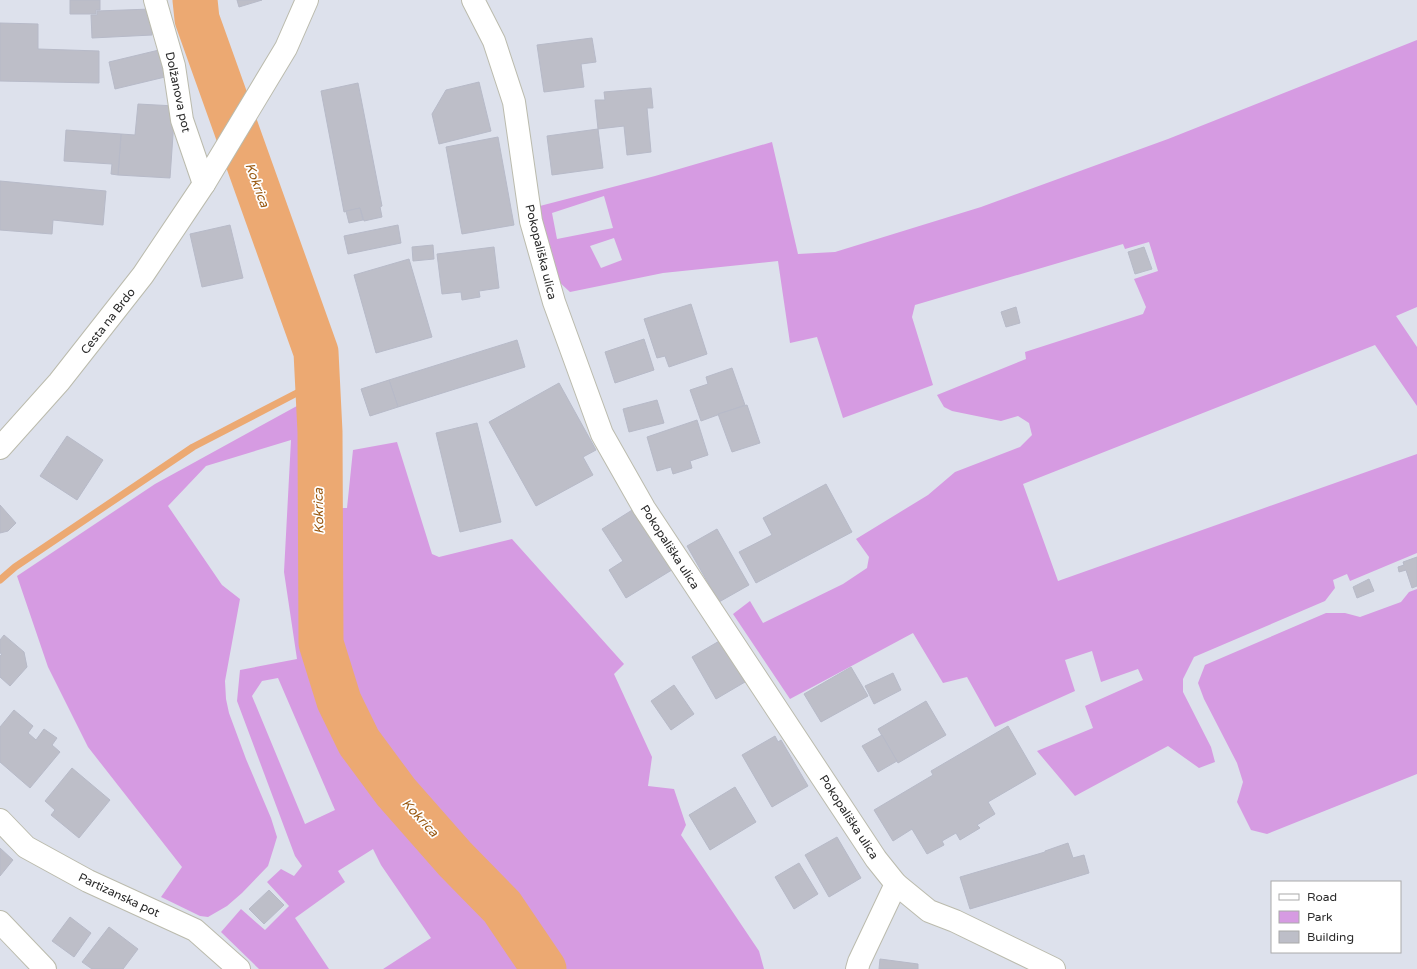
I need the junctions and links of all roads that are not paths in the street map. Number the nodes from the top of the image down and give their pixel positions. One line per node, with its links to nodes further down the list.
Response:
1 (155, 0): 4 (street, Dolžanova pot)
2 (307, 0): 4 (street, Cesta na Brdo)
3 (473, 0): 7 (street, Pokopališka ulica)
4 (204, 184): 5 (street, Cesta na Brdo)
5 (0, 448)
6 (0, 820): 10 (street, Partizanska pot)
7 (896, 884): 11 (street); 12 (street, Pokopališka ulica)
8 (0, 922): 9 (street)
9 (45, 969)
10 (239, 969)
11 (857, 969)
12 (1054, 969)

